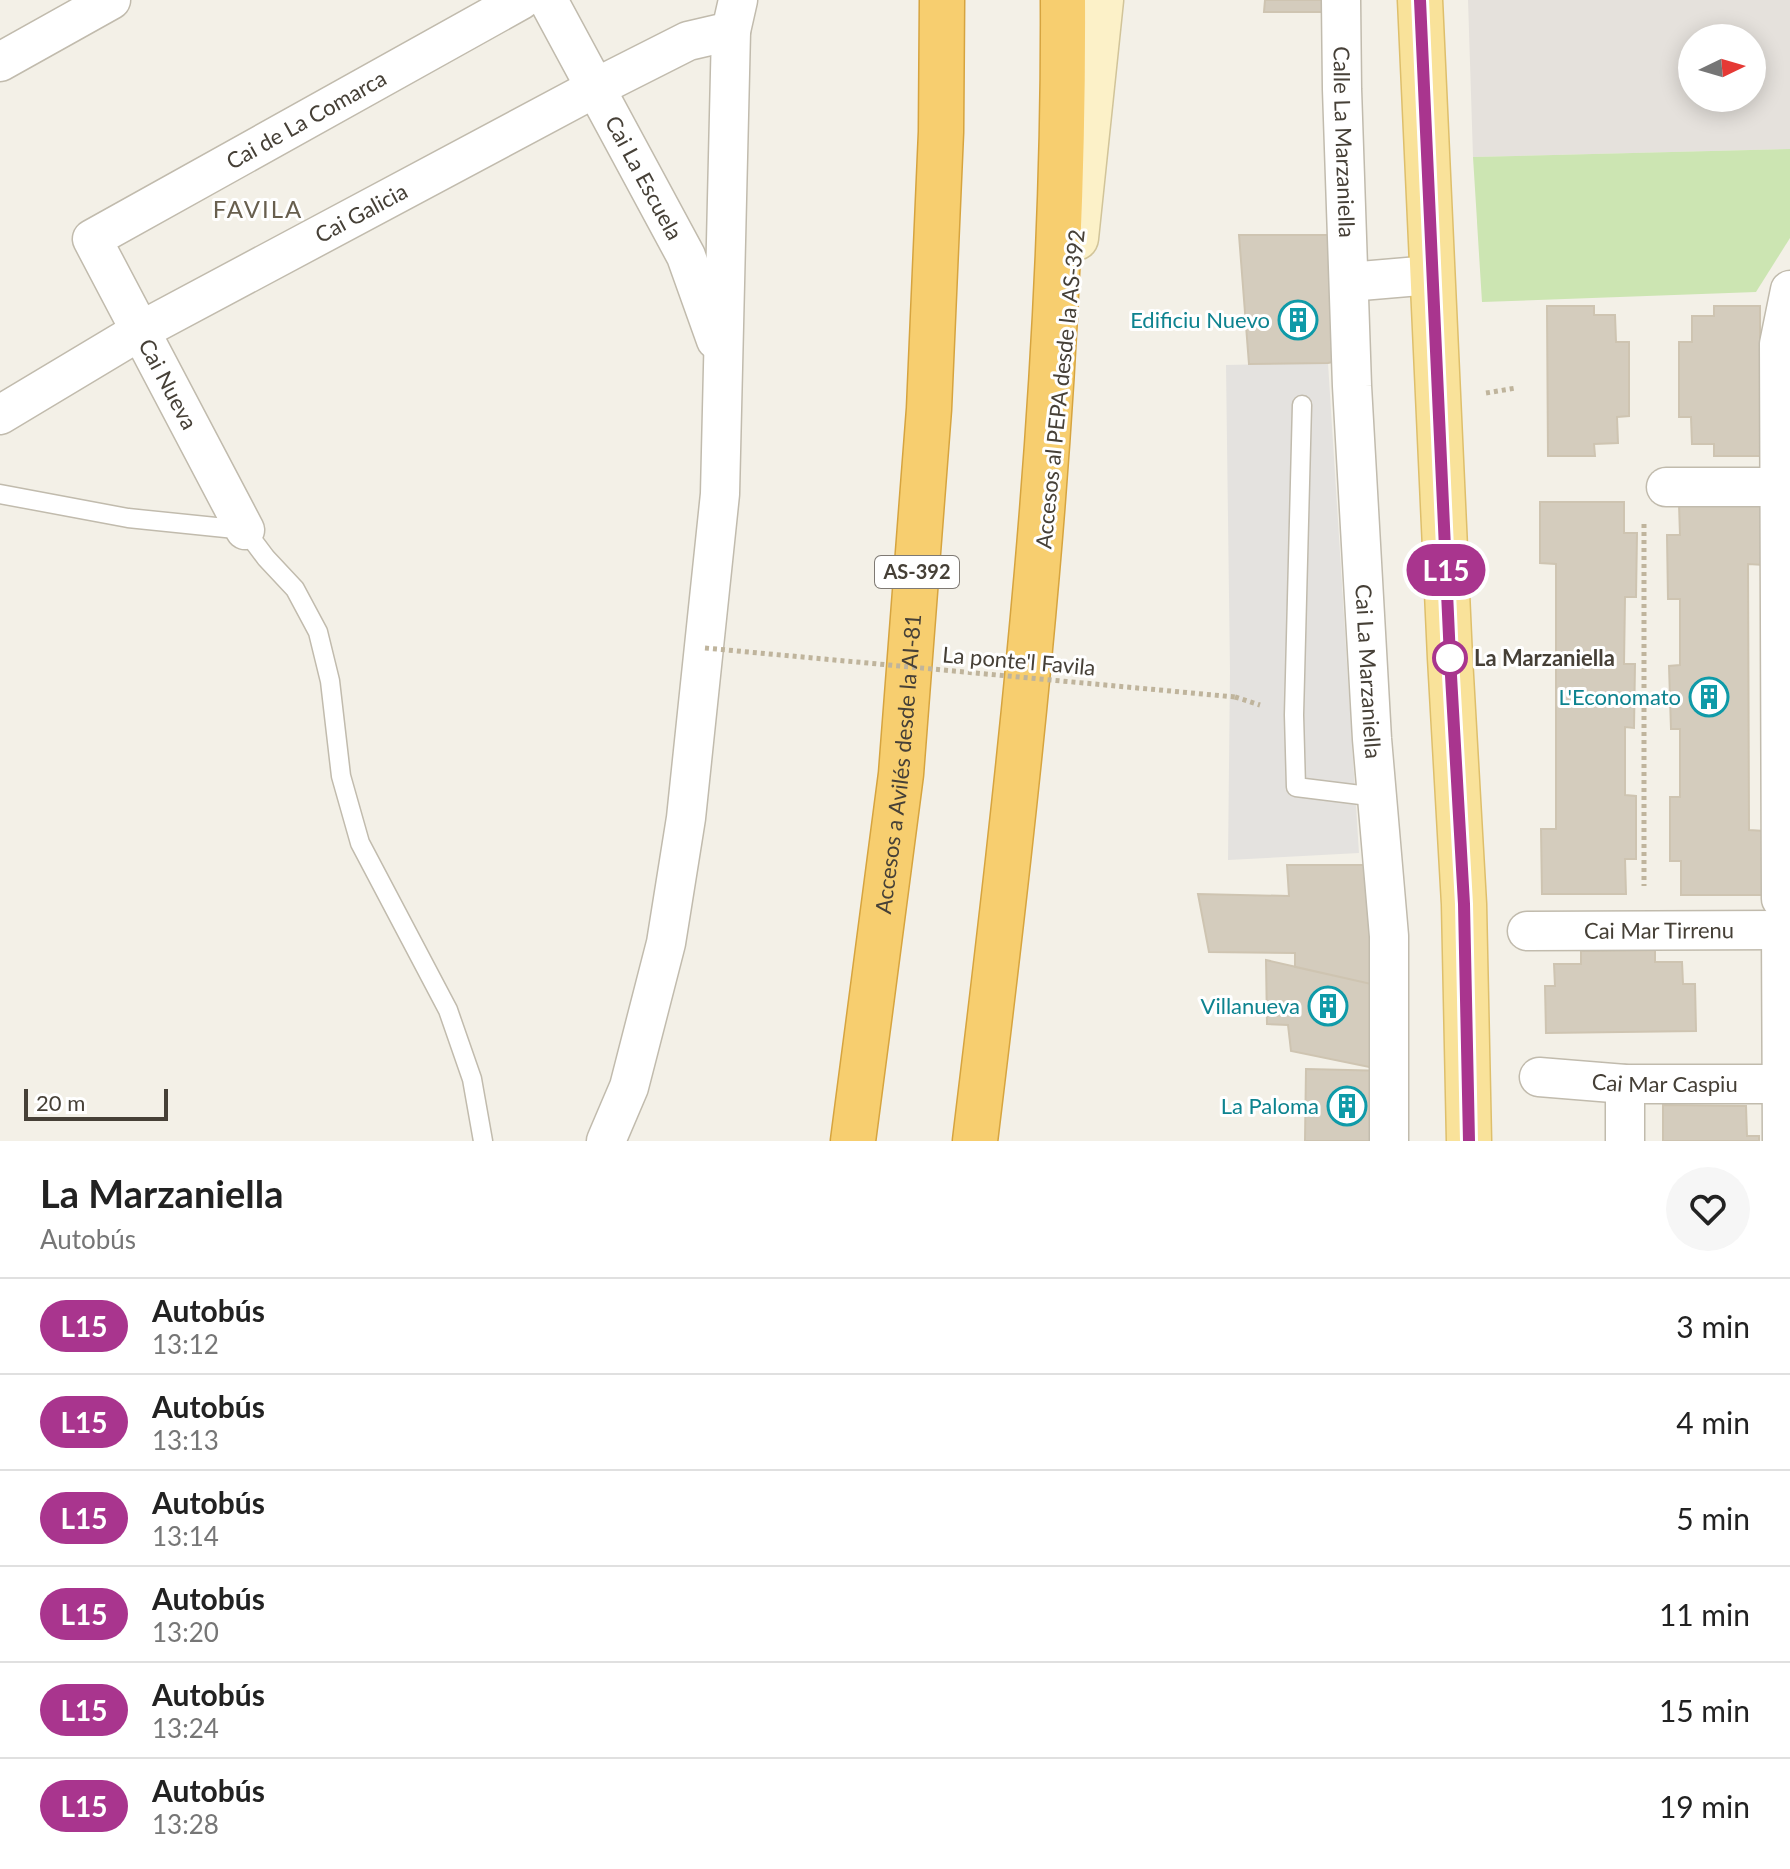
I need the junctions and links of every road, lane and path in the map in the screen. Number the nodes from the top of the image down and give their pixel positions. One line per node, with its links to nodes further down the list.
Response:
1 (111, 0): 11 (street)
2 (521, 0): 14 (street, Cai de La Comarca)
3 (548, 0): 12 (street, Cai La Escuela)
4 (927, 0): 13 (main road)
5 (942, 0): 13 (highway, Accesos a Avilés desde la AI-81 / AS-392)
6 (1063, 0): 30 (highway)
7 (1101, 0): 30 (main road, Accesos al PEPA desde la AS-392)
8 (1341, 0): 16 (street, Calle La Marzaniella)
9 (1420, 0): 15 (main road)
10 (735, 15): 12 (street, Cai Galicia); 20 (street)
11 (0, 62)
12 (597, 87): 18 (street, Cai Galicia); 20 (street, Cai La Escuela)
13 (941, 132): 40 (highway, Accesos a Avilés desde la AI-81 / AS-392)
14 (92, 239): 18 (street, Cai Nueva)
15 (1431, 275): 16 (street); 43 (main road)
16 (1349, 282): 31 (street, Cai La Marzaniella)
17 (1790, 290): 19 (street)
18 (140, 331): 22 (street, Cai Galicia); 27 (street, Cai Nueva)
19 (1784, 344): 24 (street)
20 (723, 361): 28 (street)
21 (1302, 405): 31 (lane)
22 (0, 415)
23 (1666, 487): 24 (street)
24 (1785, 487): 32 (street)
25 (0, 494): 27 (lane)
26 (1644, 520): 34 (path)
27 (245, 530): 38 (lane)
28 (705, 648): 29 (path, La ponte'l Favila, bridge); 39 (street)
29 (1235, 697)
30 (1019, 778): 41 (highway)
31 (1377, 797): 42 (street, Cai La Marzaniella)
32 (1784, 920): 34 (street, Cai Mar Tirrenu); 37 (street)
33 (1527, 931): 34 (street, Cai Mar Tirrenu)
34 (1644, 931)
35 (1539, 1077): 36 (street, Cai Mar Caspiu)
36 (1625, 1084): 37 (street, Cai Mar Caspiu); 44 (street)
37 (1786, 1084): 45 (street)
38 (483, 1141)
39 (606, 1141)
40 (853, 1141)
41 (975, 1141)
42 (1389, 1141)
43 (1469, 1141)
44 (1625, 1141)
45 (1782, 1141)

